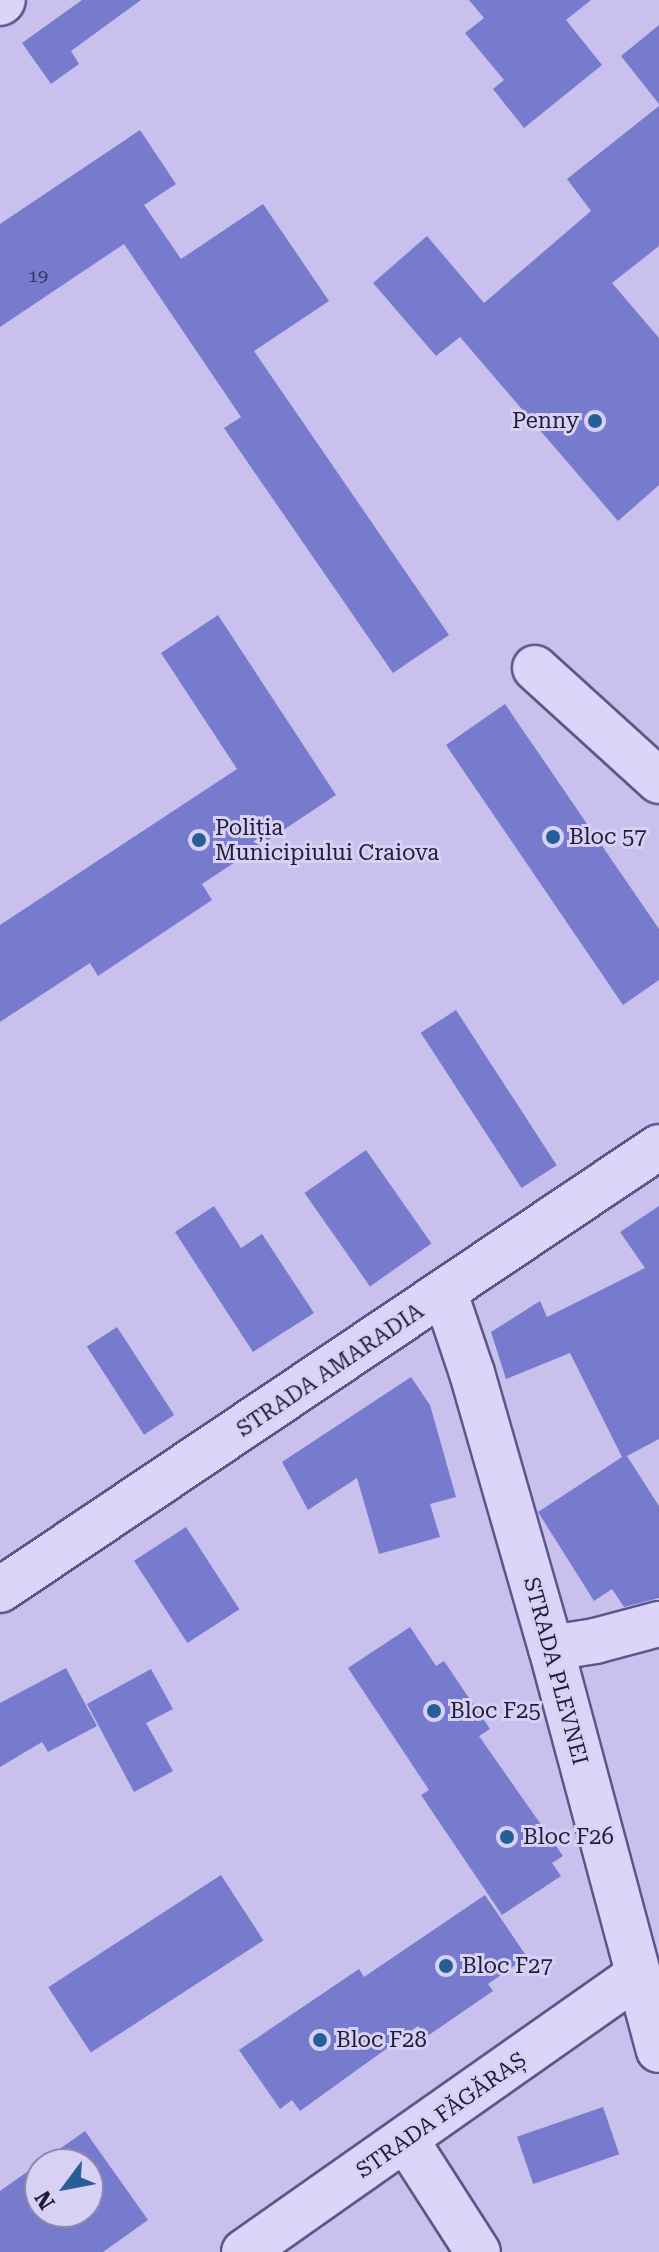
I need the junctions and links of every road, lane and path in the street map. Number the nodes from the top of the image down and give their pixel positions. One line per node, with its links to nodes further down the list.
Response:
1 (535, 668): 2 (street)
2 (659, 781)
3 (659, 1147): 4 (street, STRADA AMARADIA)
4 (445, 1293): 5 (street, STRADA AMARADIA); 7 (street, STRADA PLEVNEI)
5 (0, 1590)
6 (659, 1624): 7 (street)
7 (551, 1648): 8 (street, STRADA PLEVNEI)
8 (636, 1976): 9 (street, STRADA PLEVNEI); 10 (street, STRADA FĂGĂRAȘ)
9 (659, 2050)
10 (406, 2140): 11 (street, STRADA FĂGĂRAȘ); 12 (street)
11 (244, 2252)
12 (478, 2252)

